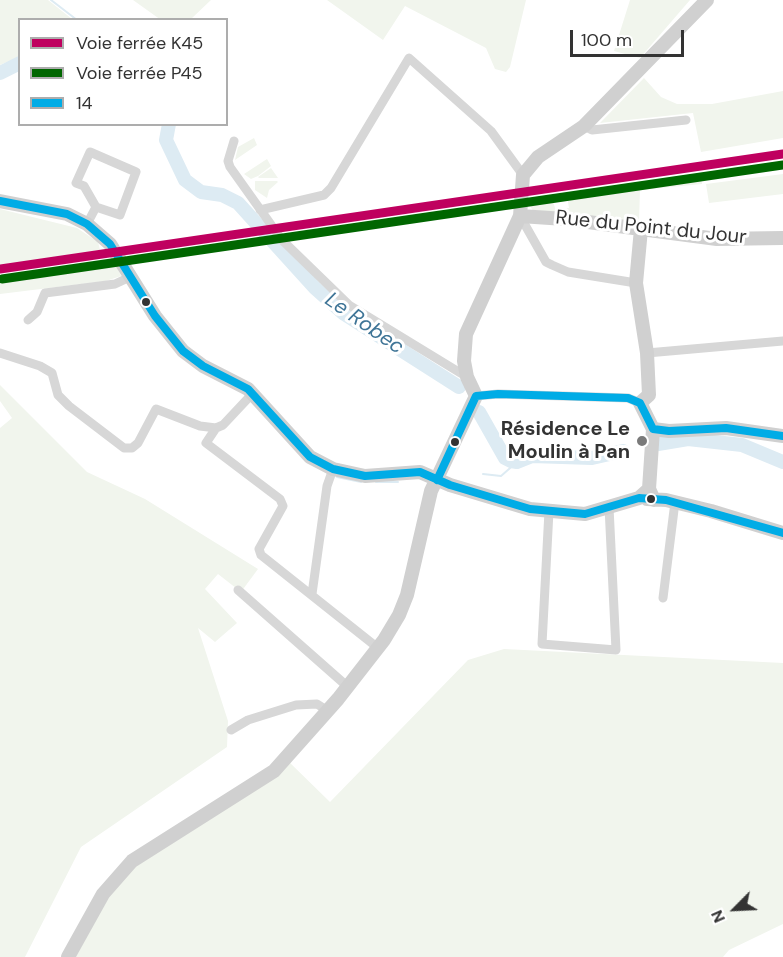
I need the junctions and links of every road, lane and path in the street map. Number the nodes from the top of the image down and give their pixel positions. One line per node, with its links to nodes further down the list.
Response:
1 (707, 0): 3 (main road)
2 (686, 120): 3 (street)
3 (584, 126): 5 (main road)
4 (234, 141): 8 (street)
5 (523, 175): 8 (street); 9 (main road)
6 (0, 201): 10 (main road)
7 (96, 207): 7 (street); 10 (street)
8 (260, 210): 19 (street)
9 (520, 216): 11 (main road, Rue du Point du Jour); 14 (street); 19 (main road)
10 (87, 224): 13 (main road)
11 (641, 229): 12 (main road, Rue du Point du Jour); 14 (main road)
12 (783, 238)
13 (130, 277): 15 (street); 20 (main road)
14 (636, 283): 17 (main road)
15 (28, 320)
16 (783, 341): 17 (street)
17 (647, 353): 22 (main road)
18 (0, 354): 23 (street)
19 (467, 377): 21 (main road)
20 (253, 393): 23 (street); 26 (main road)
21 (476, 396): 22 (street); 27 (main road)
22 (640, 403): 24 (main road)
23 (216, 428): 34 (street)
24 (653, 429): 25 (main road); 28 (main road)
25 (783, 436)
26 (333, 469): 27 (main road); 34 (street)
27 (437, 480): 31 (main road); 36 (main road)
28 (647, 496): 29 (main road); 30 (main road)
29 (675, 502): 32 (main road); 35 (street)
30 (609, 507): 31 (main road); 31 (street)
31 (549, 511)
32 (783, 533)
33 (238, 590): 37 (street)
34 (312, 594): 36 (street)
35 (663, 598)
36 (378, 648): 37 (main road)
37 (348, 687): 38 (main road)
38 (328, 711): 39 (street); 40 (main road)
39 (231, 730)
40 (68, 957)

